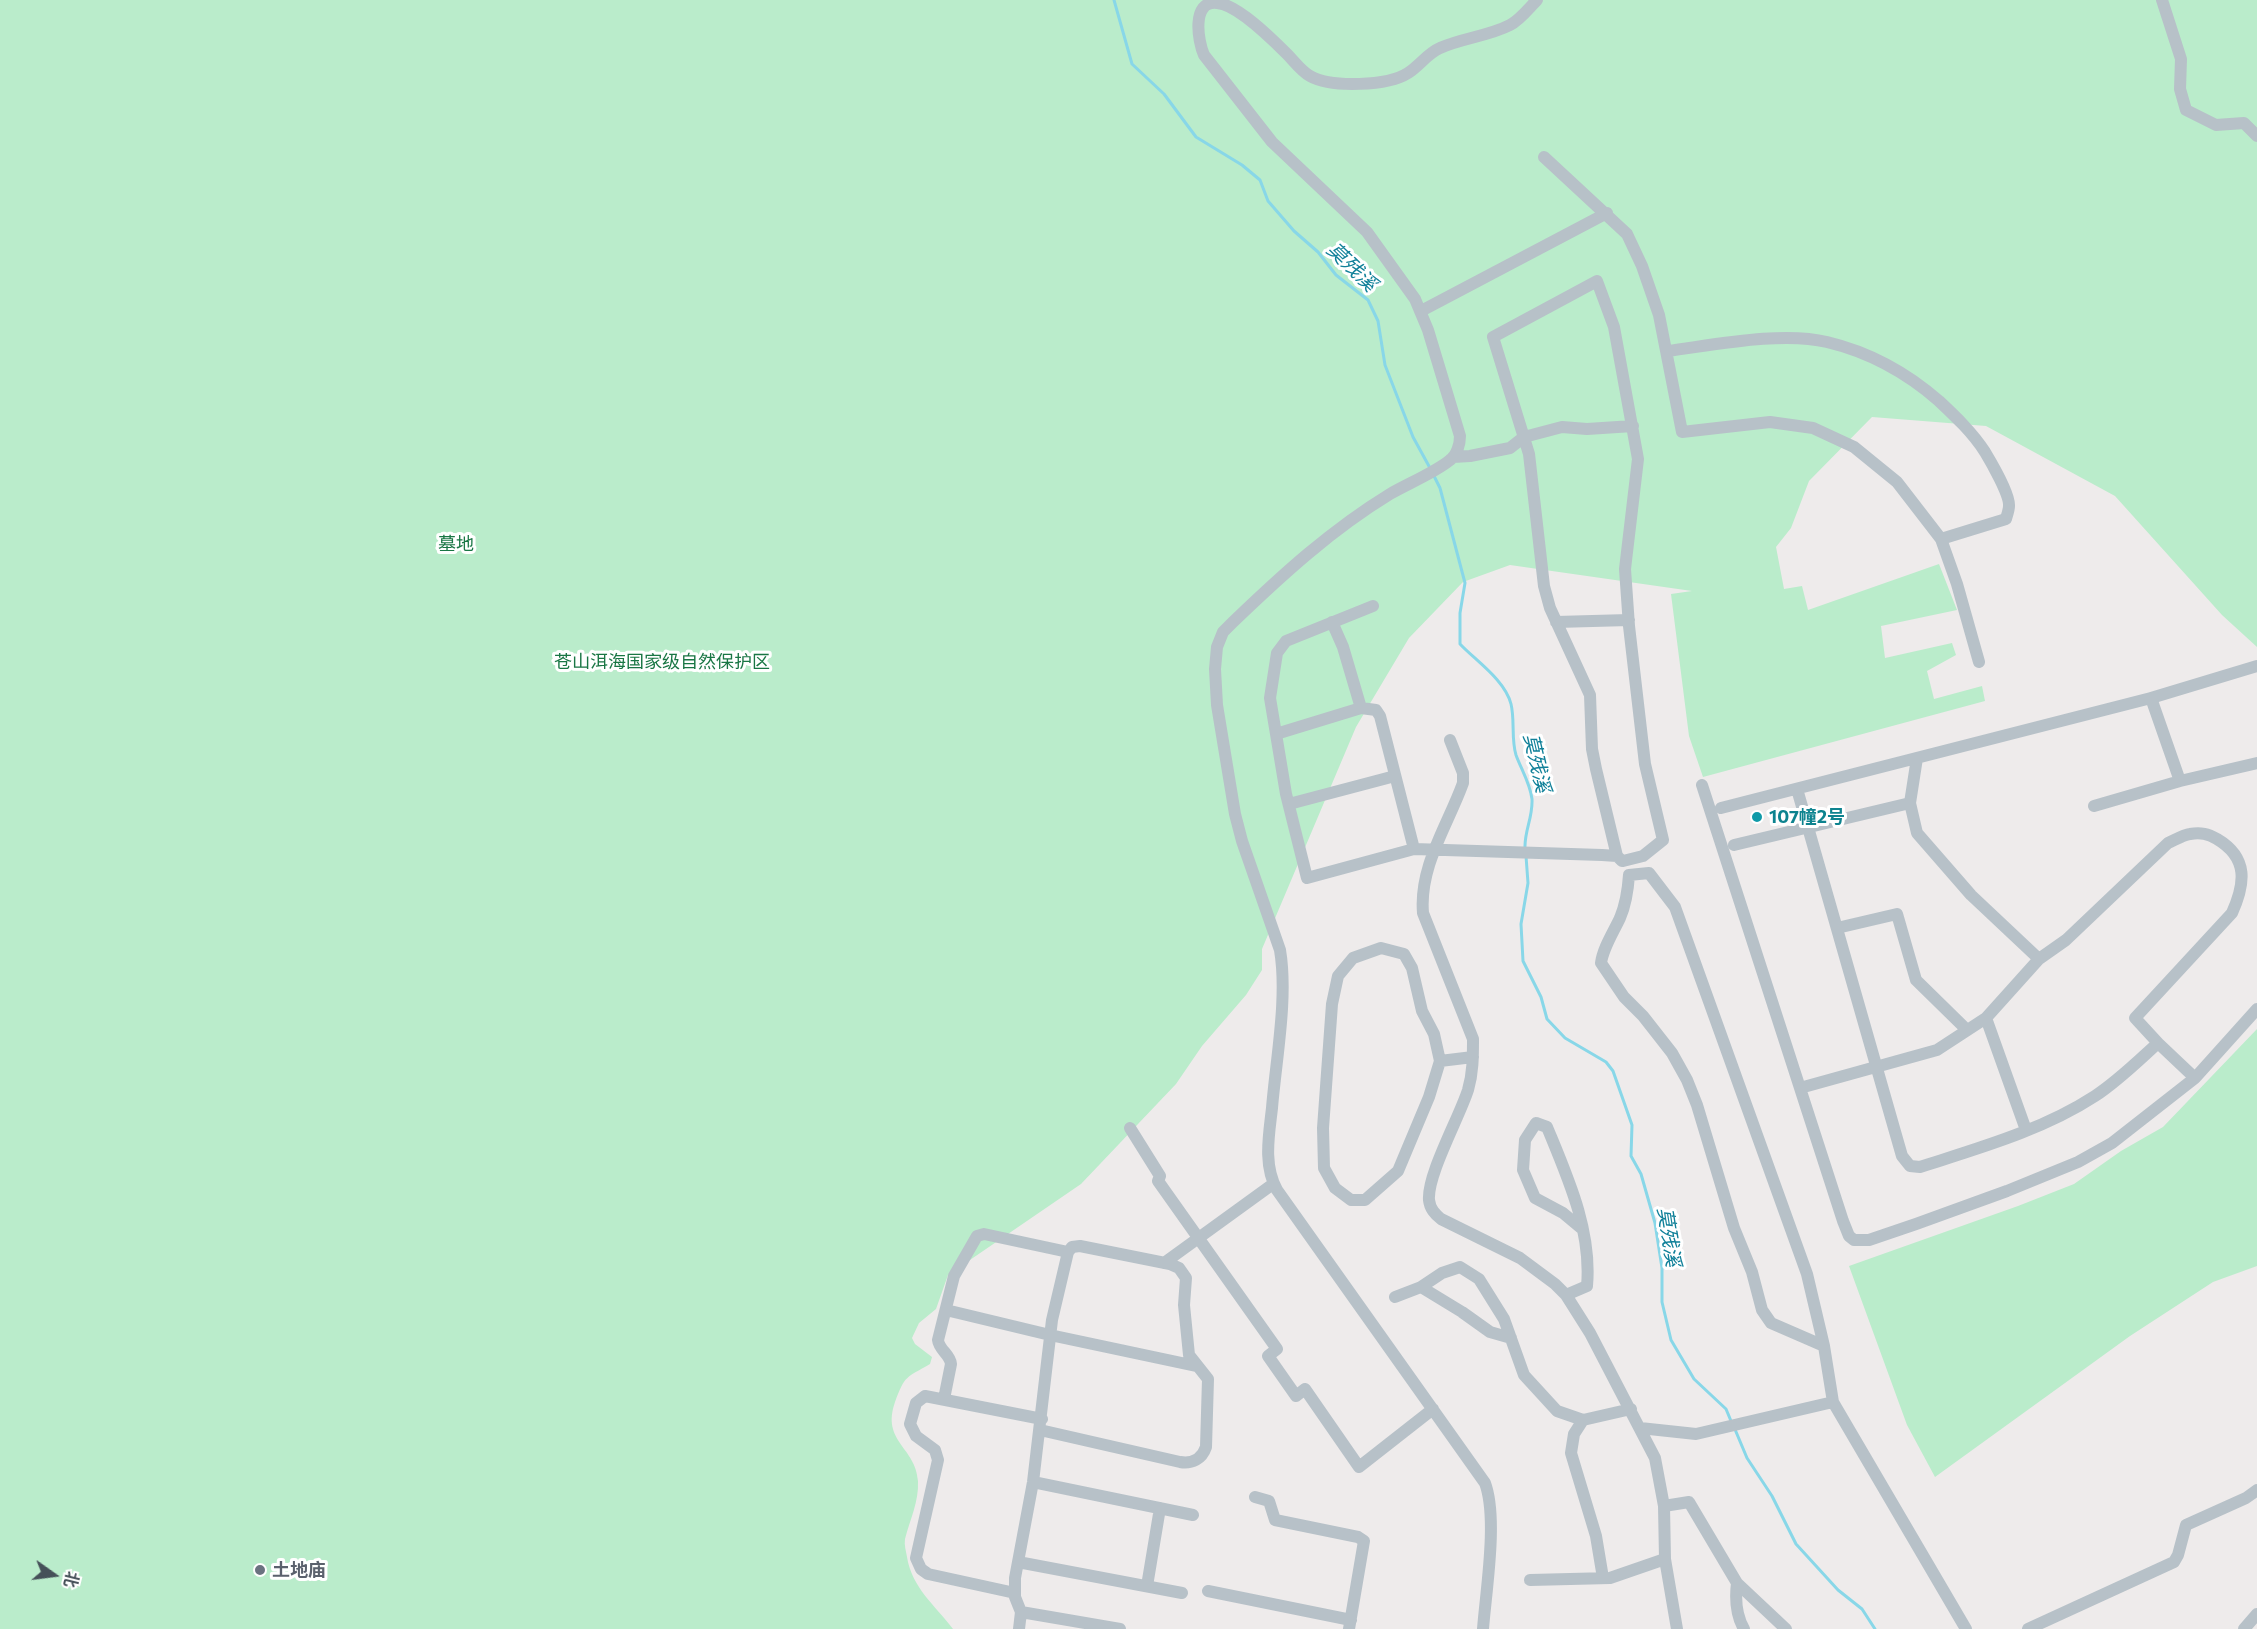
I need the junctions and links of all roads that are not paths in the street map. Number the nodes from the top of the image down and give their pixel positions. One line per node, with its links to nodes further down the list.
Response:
1 (1537, 0): 6 (street)
2 (2162, 0): 3 (street)
3 (2257, 136)
4 (1544, 157): 5 (street)
5 (1606, 213): 6 (street); 7 (street)
6 (1421, 311): 10 (street)
7 (1668, 351): 11 (street); 11 (street)
8 (1633, 426): 9 (street); 9 (street); 13 (street)
9 (1524, 437): 10 (street); 15 (street)
10 (1451, 459): 53 (street)
11 (1941, 539): 16 (street)
12 (1373, 606): 14 (street)
13 (1629, 620): 15 (street); 36 (street)
14 (1332, 622): 19 (street); 20 (street)
15 (1556, 622): 37 (street)
16 (1979, 662)
17 (2257, 666): 18 (street)
18 (2151, 698): 22 (street); 25 (street)
19 (1360, 708): 20 (street); 24 (street)
20 (1276, 734): 29 (street)
21 (1450, 740): 35 (street)
22 (1917, 758): 27 (street); 28 (street)
23 (2257, 763): 25 (street)
24 (1395, 776): 29 (street); 34 (street)
25 (2180, 780): 30 (street)
26 (1702, 785): 50 (street)
27 (1797, 789): 31 (street); 32 (street)
28 (1910, 803): 32 (street); 41 (street)
29 (1289, 804): 34 (street)
30 (2094, 806)
31 (1721, 808)
32 (1809, 828): 33 (street); 40 (street)
33 (1734, 845)
34 (1414, 849): 35 (street)
35 (1434, 851): 37 (street); 46 (street)
36 (1643, 856): 37 (street); 38 (street)
37 (1620, 859): 39 (street)
38 (1649, 873): 39 (street); 64 (street)
39 (1629, 875): 64 (street)
40 (1837, 928): 44 (street); 48 (street)
41 (2039, 959): 43 (street); 45 (street)
42 (2257, 1009): 49 (street)
43 (1986, 1018): 44 (street); 52 (street)
44 (1967, 1030): 48 (street)
45 (2158, 1043): 49 (street); 52 (street)
46 (1473, 1057): 47 (street); 59 (street)
47 (1440, 1061): 47 (street)
48 (1876, 1065): 50 (street); 52 (street)
49 (2194, 1078): 50 (street)
50 (1800, 1088)
51 (1130, 1128): 55 (street)
52 (2026, 1130)
53 (1273, 1184): 55 (street); 68 (street)
54 (1581, 1228): 54 (street); 59 (street)
55 (1199, 1239): 57 (street); 68 (street)
56 (1068, 1252): 57 (street); 61 (street); 62 (street)
57 (1164, 1263): 65 (street)
58 (1421, 1287): 60 (street); 63 (street); 63 (street)
59 (1566, 1294): 69 (street)
60 (1395, 1297)
61 (946, 1310): 62 (street); 66 (street)
62 (1050, 1335): 65 (street); 71 (street)
63 (1511, 1338): 70 (street)
64 (1824, 1346): 67 (street)
65 (1196, 1366): 71 (street)
66 (944, 1399): 71 (street); 86 (street)
67 (1833, 1402): 72 (street); 97 (street)
68 (1433, 1409): 93 (street)
69 (1631, 1409): 70 (street); 72 (street)
70 (1583, 1420): 81 (street)
71 (1041, 1425): 73 (street)
72 (1640, 1428): 76 (street)
73 (1033, 1482): 77 (street); 80 (street)
74 (2257, 1490): 98 (street)
75 (1255, 1497): 90 (street)
76 (1664, 1506): 79 (street); 83 (street)
77 (1160, 1508): 78 (street); 84 (street)
78 (1193, 1515)
79 (1665, 1559): 81 (street); 94 (street)
80 (1018, 1562): 84 (street); 86 (street)
81 (1603, 1578): 82 (street)
82 (1530, 1580)
83 (1737, 1583): 95 (street); 96 (street)
84 (1147, 1586): 87 (street)
85 (1208, 1591): 90 (street)
86 (1015, 1593): 88 (street)
87 (1182, 1593)
88 (1021, 1612): 91 (street); 92 (street)
89 (2257, 1614): 99 (street)
90 (1350, 1624)
91 (1019, 1629)
92 (1120, 1629)
93 (1483, 1629)
94 (1677, 1629)
95 (1743, 1629)
96 (1786, 1629)
97 (1966, 1629)
98 (2028, 1629)
99 (2244, 1629)

